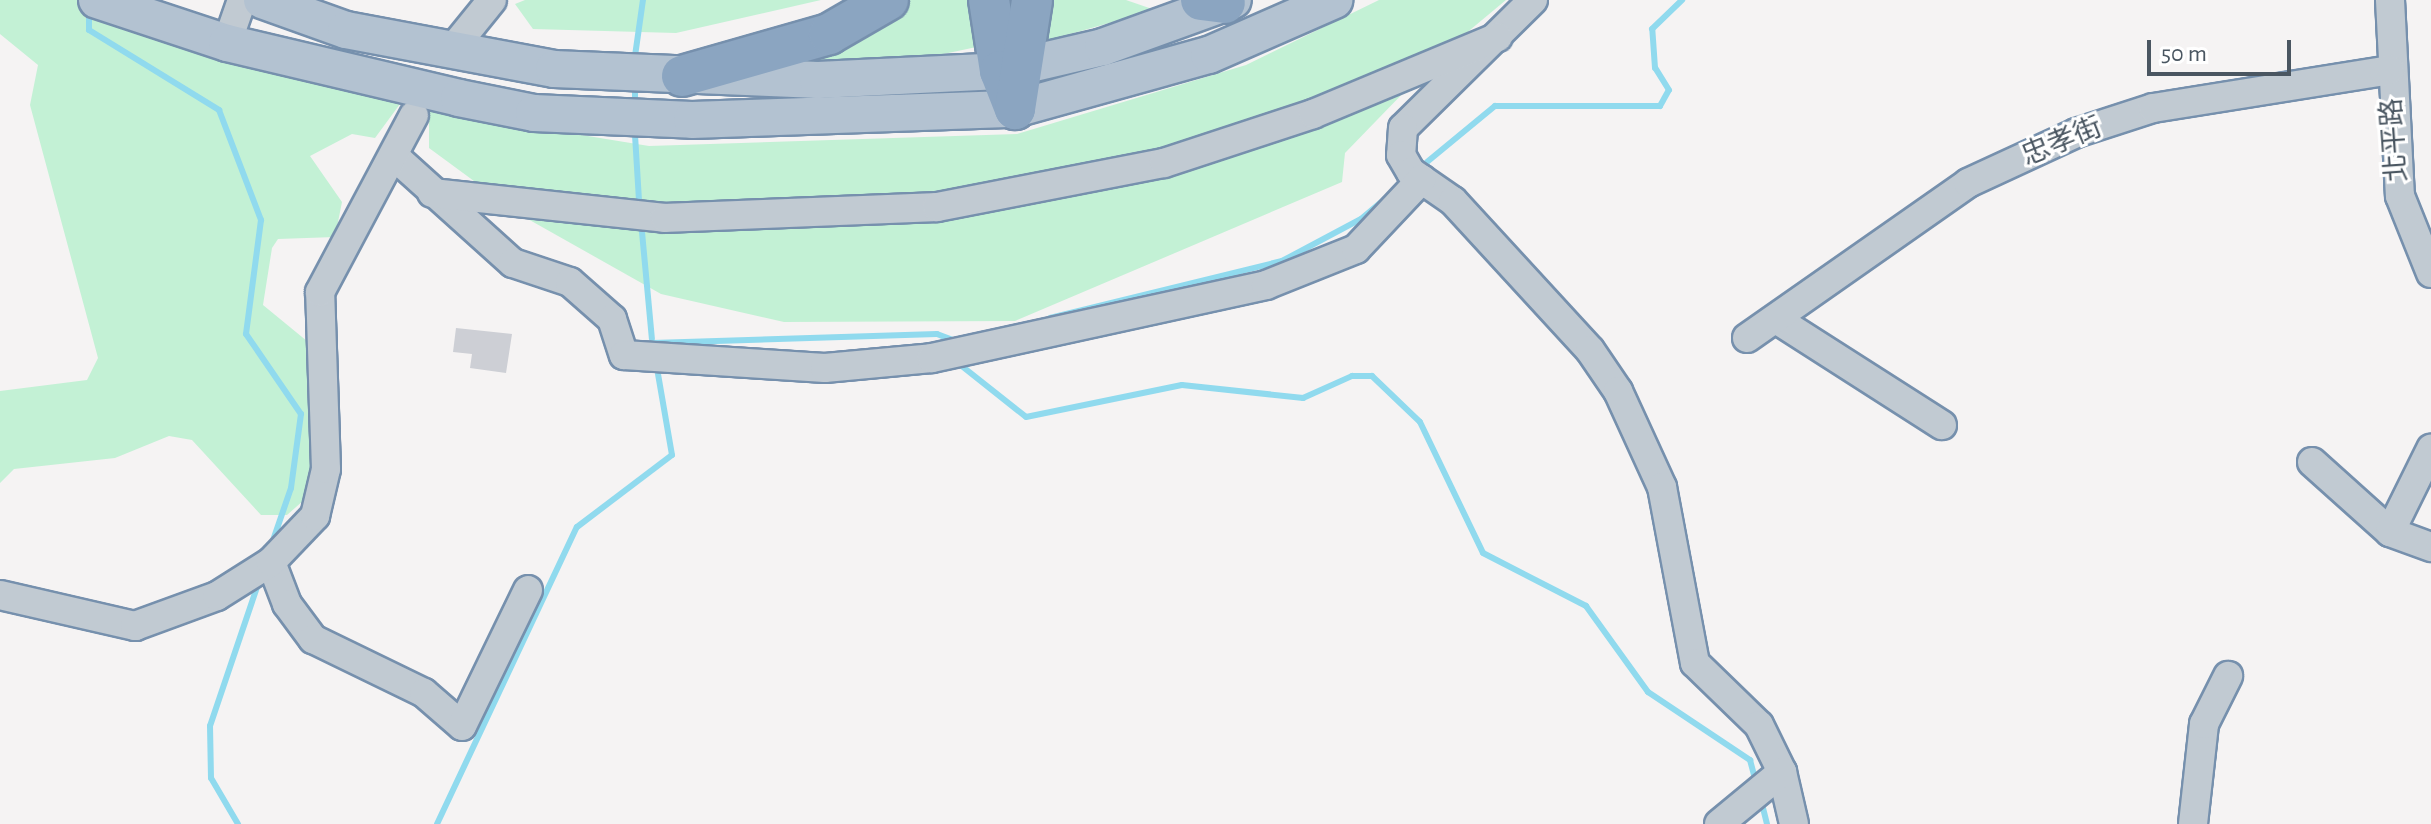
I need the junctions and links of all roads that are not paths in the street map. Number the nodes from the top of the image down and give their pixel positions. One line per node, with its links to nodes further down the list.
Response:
1 (97, 0): 13 (main road)
2 (242, 0): 13 (street)
3 (262, 0): 17 (main road)
4 (492, 0): 14 (street)
5 (888, 0): 17 (highway)
6 (989, 0): 15 (highway)
7 (1032, 0): 15 (highway)
8 (1334, 0): 18 (main road)
9 (1533, 0): 12 (street)
10 (2390, 0): 16 (street, 北平路)
11 (1220, 1): 15 (main road)
12 (1498, 37): 21 (street); 22 (street)
13 (227, 43): 18 (main road)
14 (454, 47)
15 (1012, 69): 17 (main road); 18 (highway)
16 (2390, 70): 23 (street, 北平路); 25 (street, 忠孝街)
17 (682, 76)
18 (1015, 109)
19 (414, 115): 20 (street)
20 (394, 156): 22 (street); 32 (street)
21 (1422, 179): 22 (street); 36 (street)
22 (432, 193)
23 (2421, 229): 24 (street, 北平路)
24 (2431, 273)
25 (1776, 319): 26 (street, 忠孝街); 27 (street)
26 (1747, 338)
27 (1942, 425)
28 (2431, 449): 30 (street)
29 (2312, 462): 30 (street)
30 (2390, 532): 31 (street)
31 (2431, 547)
32 (271, 562): 33 (street); 34 (street)
33 (528, 590)
34 (0, 595)
35 (2228, 676): 39 (street)
36 (1776, 776): 37 (street); 38 (street)
37 (1719, 824)
38 (1794, 824)
39 (2193, 824)

